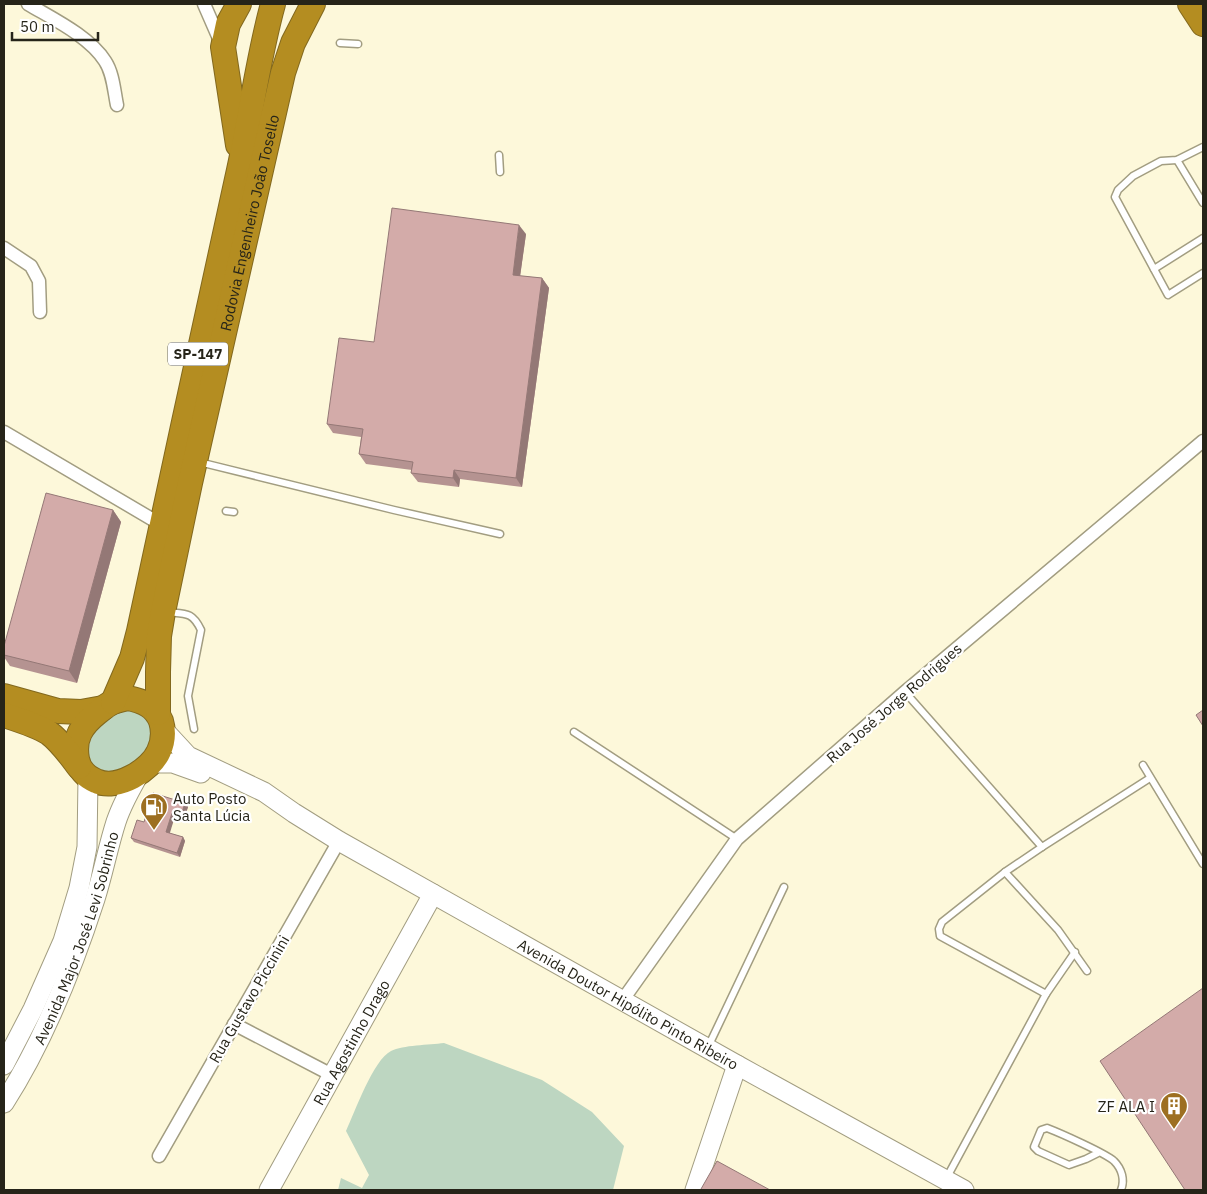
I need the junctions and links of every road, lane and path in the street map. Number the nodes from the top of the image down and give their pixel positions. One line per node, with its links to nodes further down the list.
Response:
1 (28, 4): 12 (street)
2 (204, 4): 10 (street)
3 (239, 4): 10 (highway)
4 (273, 4): 11 (highway, Rodovia Engenheiro João Tosello / SP-147)
5 (313, 4): 26 (highway, Rodovia Engenheiro João Tosello / SP-147)
6 (1190, 4): 7 (highway)
7 (1203, 24)
8 (340, 43): 9 (lane)
9 (358, 44)
10 (223, 47): 11 (highway); 15 (highway)
11 (261, 61): 15 (highway, Rodovia Engenheiro João Tosello / SP-147)
12 (117, 105)
13 (1203, 147): 16 (lane)
14 (499, 155): 17 (lane)
15 (241, 160): 29 (highway, Rodovia Engenheiro João Tosello / SP-147)
16 (1177, 160): 18 (lane); 21 (lane)
17 (500, 172)
18 (1203, 203)
19 (1203, 238): 21 (lane)
20 (4, 248): 23 (street)
21 (1154, 268): 22 (lane)
22 (1203, 273)
23 (40, 312)
24 (4, 432): 29 (street)
25 (1203, 441): 32 (street, Rua José Jorge Rodrigues)
26 (195, 461): 30 (lane); 31 (highway, Rodovia Engenheiro João Tosello / SP-147)
27 (226, 511): 28 (lane)
28 (234, 512)
29 (162, 525): 34 (highway, Rodovia Engenheiro João Tosello / SP-147)
30 (500, 534)
31 (163, 612): 36 (highway, Rodovia Engenheiro João Tosello / SP-147); 37 (lane)
32 (905, 692): 44 (street, Rua José Jorge Rodrigues); 46 (lane)
33 (4, 696): 34 (highway)
34 (108, 705): 36 (highway); 41 (highway)
35 (4, 716): 41 (highway)
36 (161, 721): 40 (highway); 43 (main road, Avenida Doutor Hipólito Pinto Ribeiro)
37 (194, 729)
38 (574, 732): 44 (lane)
39 (1143, 765): 42 (lane)
40 (146, 766): 41 (highway); 43 (main road, Avenida Doutor Hipólito Pinto Ribeiro); 60 (main road, Avenida Major José Levi Sobrinho)
41 (84, 772): 57 (main road, Avenida Major José Levi Sobrinho)
42 (1150, 778): 46 (lane); 47 (lane)
43 (294, 813): 45 (main road, Avenida Doutor Hipólito Pinto Ribeiro)
44 (737, 839): 54 (street, Rua José Jorge Rodrigues)
45 (339, 841): 50 (main road, Avenida Doutor Hipólito Pinto Ribeiro); 55 (street, Rua Gustavo Piccinini)
46 (1042, 847): 48 (lane)
47 (1203, 864)
48 (1005, 872): 51 (lane); 53 (lane)
49 (784, 887): 56 (lane)
50 (433, 894): 54 (main road, Avenida Doutor Hipólito Pinto Ribeiro); 59 (main road, Rua Agostinho Drago)
51 (1074, 952): 52 (lane); 53 (lane)
52 (1087, 971)
53 (1046, 994): 63 (lane)
54 (622, 1001): 56 (main road, Avenida Doutor Hipólito Pinto Ribeiro)
55 (234, 1024): 59 (street); 62 (street, Rua Gustavo Piccinini)
56 (707, 1048): 58 (main road, Avenida Doutor Hipólito Pinto Ribeiro)
57 (5, 1061)
58 (737, 1065): 63 (main road, Avenida Doutor Hipólito Pinto Ribeiro); 65 (main road)
59 (332, 1076): 64 (main road, Rua Agostinho Drago)
60 (4, 1103)
61 (1098, 1153): 61 (lane); 67 (lane)
62 (159, 1156)
63 (945, 1180): 66 (main road, Avenida Doutor Hipólito Pinto Ribeiro)
64 (268, 1190)
65 (695, 1190)
66 (964, 1190)
67 (1121, 1190)

